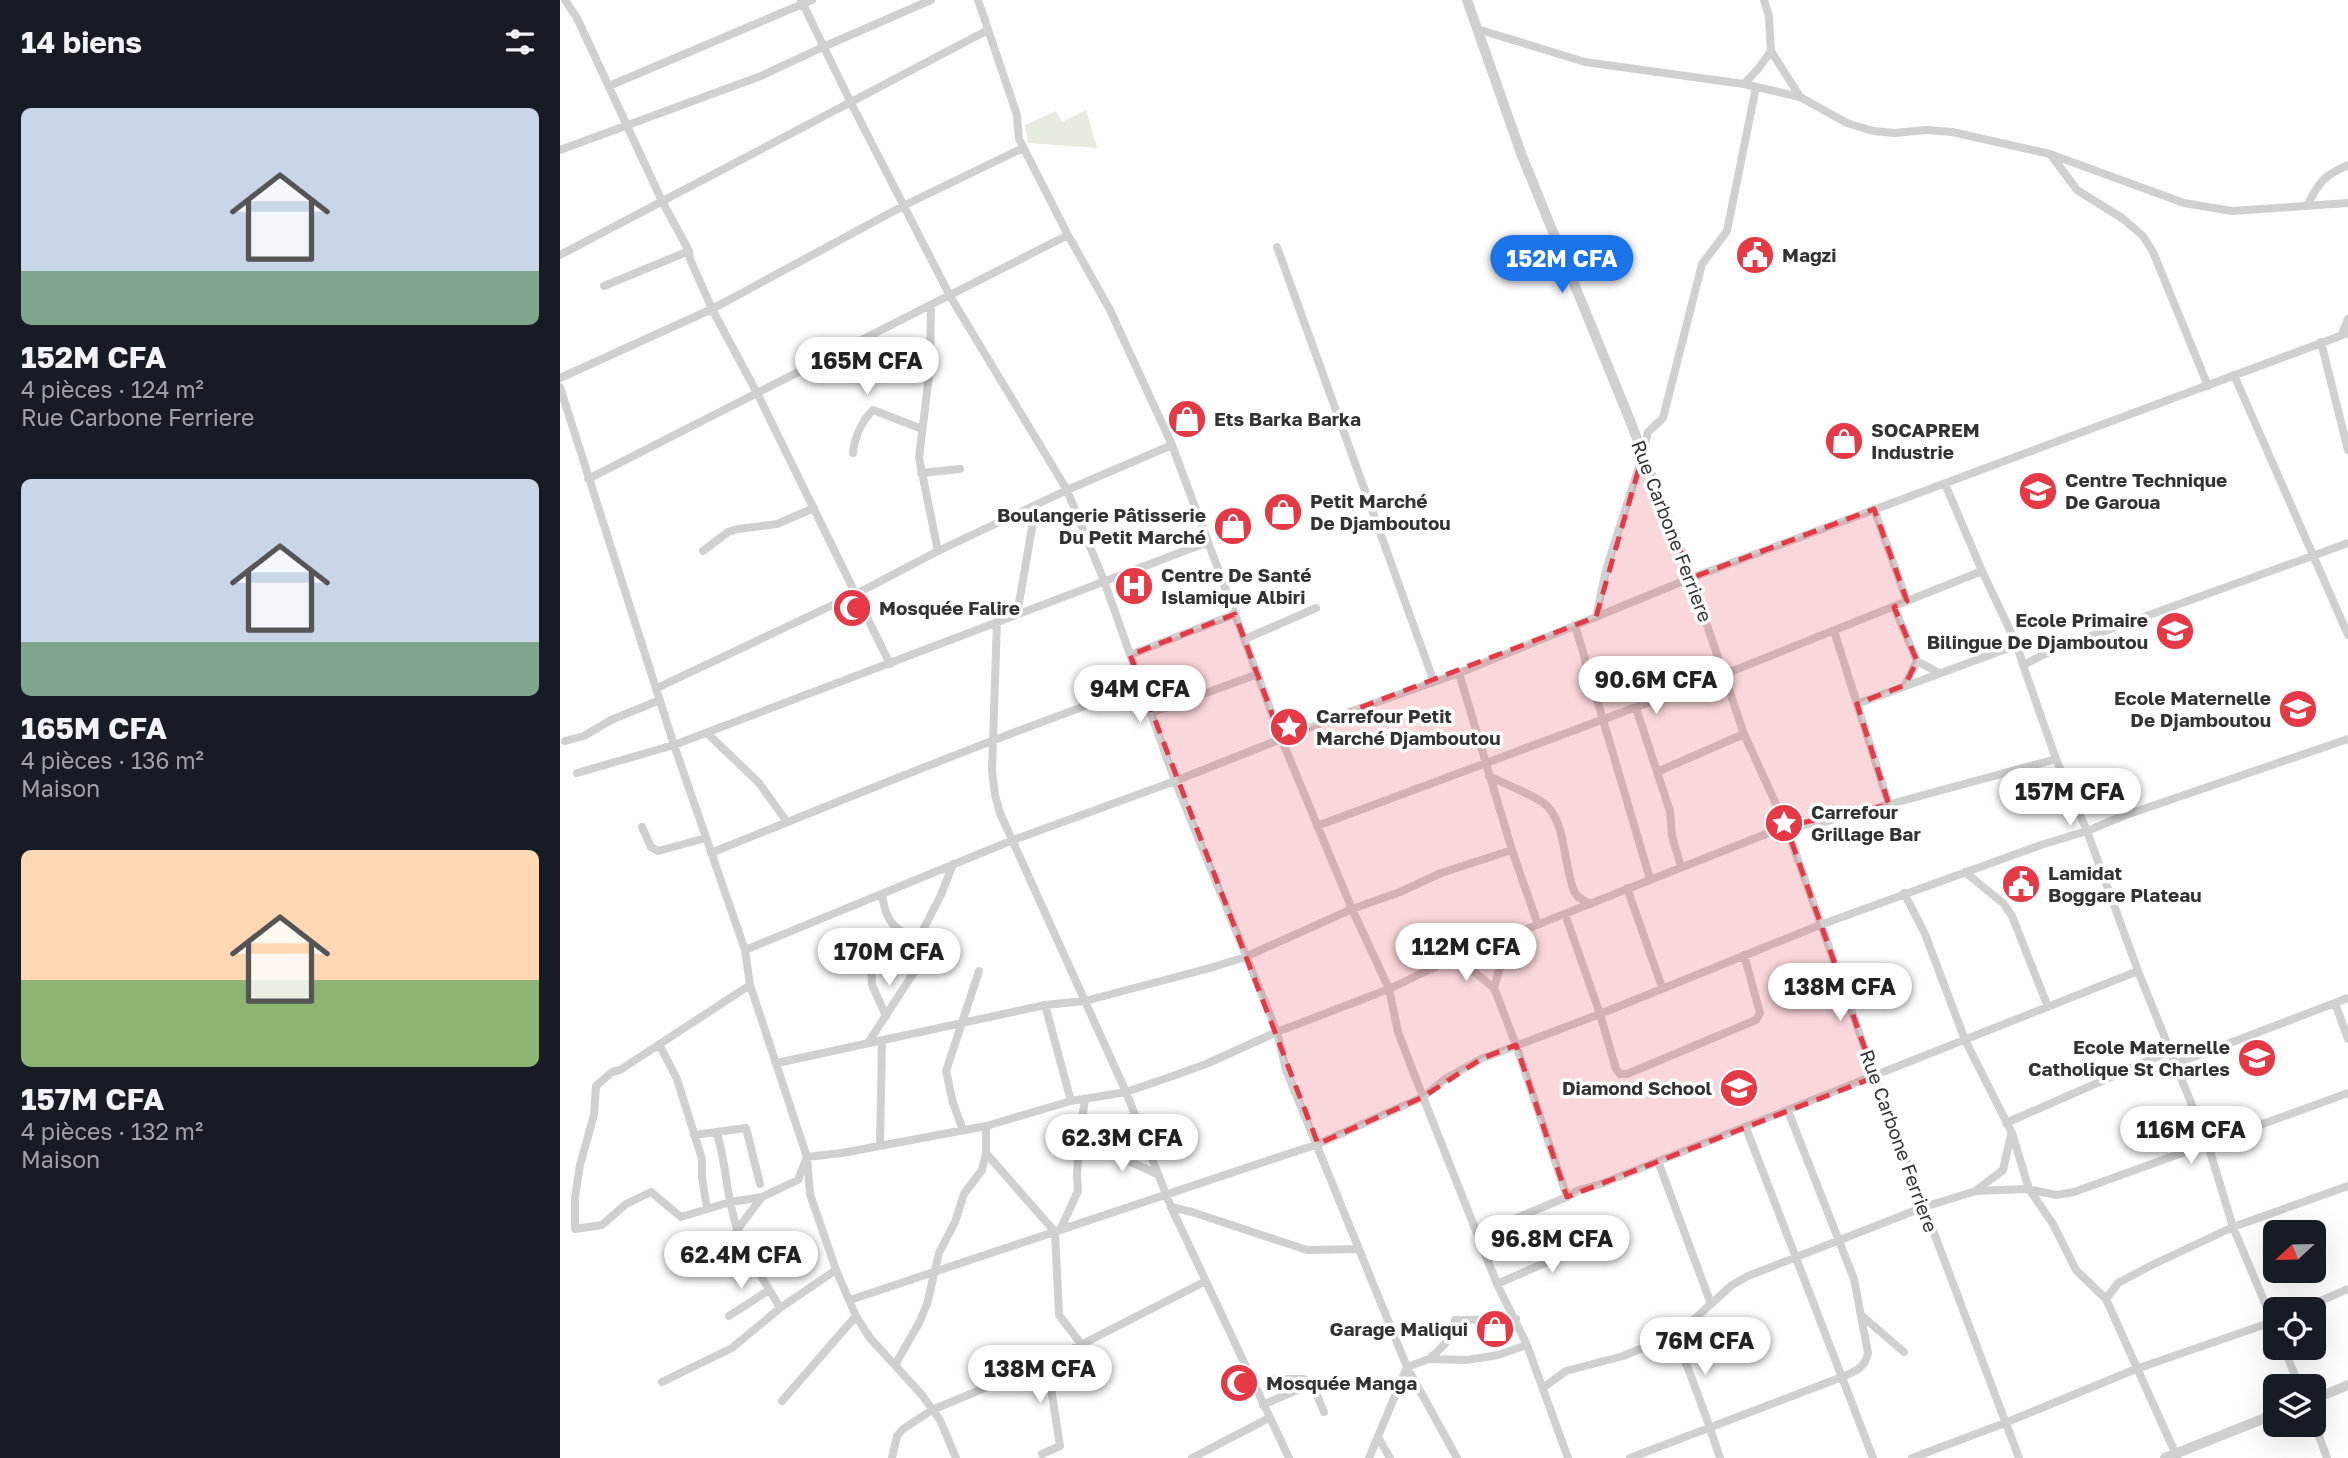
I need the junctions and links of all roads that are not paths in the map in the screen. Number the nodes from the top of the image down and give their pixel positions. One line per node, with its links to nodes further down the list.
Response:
1 (565, 0): 12 (street)
2 (931, 0): 9 (street)
3 (978, 0): 8 (street)
4 (1467, 0): 7 (street, Rue Carbone Ferriere)
5 (1764, 0): 10 (street)
6 (806, 1): 9 (street); 12 (street)
7 (1477, 29): 11 (street); 45 (street, Rue Carbone Ferriere)
8 (988, 30): 15 (street); 17 (street)
9 (823, 47): 15 (street); 16 (street)
10 (1771, 51): 11 (street); 14 (street)
11 (1744, 84): 13 (street)
12 (609, 86): 16 (street)
13 (1756, 87): 14 (street); 45 (street)
14 (1800, 97): 19 (street)
15 (851, 103): 21 (street); 23 (street)
16 (627, 124): 18 (street); 21 (street)
17 (1023, 148): 23 (street); 25 (street)
18 (560, 150)
19 (2050, 154): 24 (street); 38 (street)
20 (2348, 165): 24 (street)
21 (662, 201): 27 (street); 28 (street)
22 (2348, 203): 24 (street)
23 (905, 205): 30 (street); 32 (street)
24 (2307, 206)
25 (1068, 235): 30 (street); 42 (street)
26 (1278, 247): 83 (street)
27 (689, 251): 29 (street); 32 (street)
28 (560, 255)
29 (604, 286)
30 (950, 296): 31 (street); 50 (street)
31 (931, 305): 40 (street); 41 (street)
32 (712, 309): 37 (street); 40 (street)
33 (2348, 319): 34 (street)
34 (2345, 333): 35 (street)
35 (2321, 342): 36 (street); 43 (street)
36 (2234, 375): 38 (street); 58 (street)
37 (560, 378)
38 (2208, 386): 49 (street)
39 (560, 387): 48 (street)
40 (757, 393): 48 (street); 52 (street)
41 (922, 429): 44 (street); 47 (street)
42 (1172, 445): 50 (street); 54 (street)
43 (2348, 450)
44 (853, 453)
45 (1643, 454): 60 (street, Rue Carbone Ferriere); 68 (street)
46 (960, 470): 47 (street)
47 (921, 473): 57 (street)
48 (588, 479): 86 (street)
49 (1945, 484): 53 (street); 59 (street)
50 (1066, 490): 51 (street); 61 (street)
51 (1036, 505): 57 (street); 66 (street)
52 (814, 508): 56 (street); 62 (street)
53 (1874, 509): 60 (street); 63 (street)
54 (1208, 542): 61 (street); 67 (street)
55 (2348, 543): 58 (street)
56 (703, 551)
57 (938, 551): 62 (street)
58 (2312, 555): 72 (street); 78 (street)
59 (1982, 571): 63 (street); 74 (street)
60 (1691, 578): 68 (street); 82 (street, Rue Carbone Ferriere)
61 (1104, 581): 66 (street); 75 (street)
62 (856, 594): 77 (street); 86 (street)
63 (1907, 601): 64 (street)
64 (1894, 607): 71 (street); 76 (street)
65 (1316, 608): 73 (street)
66 (1017, 614): 69 (street)
67 (1235, 614): 73 (street); 75 (street)
68 (1596, 617): 70 (street)
69 (997, 621): 77 (street); 97 (street)
70 (1575, 625): 79 (street); 91 (street)
71 (1834, 631): 82 (street); 88 (street)
72 (2348, 635)
73 (1245, 639): 81 (street)
74 (2017, 645): 78 (street); 80 (street)
75 (1130, 655): 85 (street)
76 (1917, 661): 80 (street); 84 (street)
77 (890, 664): 92 (street)
78 (2023, 664): 99 (street)
79 (1459, 673): 83 (street); 100 (street)
80 (1939, 673): 84 (street)
81 (1258, 674): 90 (street); 94 (street)
82 (1725, 674): 89 (street); 93 (street, Rue Carbone Ferriere)
83 (1434, 682): 94 (street)
84 (1905, 685): 88 (street)
85 (1141, 686): 90 (street); 97 (street)
86 (657, 688): 87 (street)
87 (660, 700): 96 (street); 98 (street)
88 (1857, 704): 105 (street)
89 (1636, 708): 91 (street); 101 (street)
90 (1151, 713): 104 (street)
91 (1602, 720): 100 (street); 118 (street)
92 (707, 733): 98 (street); 106 (street)
93 (1744, 734): 101 (street); 108 (street, Rue Carbone Ferriere)
94 (1281, 738): 104 (street); 107 (street)
95 (2348, 739): 110 (street)
96 (565, 741)
97 (993, 742): 106 (street); 112 (street)
98 (674, 746): 102 (street); 111 (street)
99 (2056, 759): 105 (street); 110 (street)
100 (1486, 764): 103 (street); 107 (street)
101 (1657, 772): 116 (street)
102 (577, 773)
103 (1489, 776): 113 (street); 122 (street)
104 (1175, 781): 112 (street); 131 (street)
105 (1889, 806): 108 (street)
106 (787, 822): 114 (street)
107 (1317, 827): 123 (street)
108 (1786, 827): 116 (street); 126 (street, Rue Carbone Ferriere)
109 (642, 828): 111 (street)
110 (2087, 831): 117 (street); 135 (street)
111 (706, 838): 114 (street)
112 (1013, 840): 115 (street); 141 (street)
113 (1512, 850): 123 (street); 125 (street)
114 (711, 853): 129 (street)
115 (953, 864): 121 (street); 128 (street)
116 (1681, 867): 118 (street)
117 (1965, 872): 120 (street); 144 (street)
118 (1650, 878): 119 (street)
119 (1626, 888): 122 (street); 137 (street)
120 (1904, 893): 126 (street); 150 (street)
121 (882, 894): 128 (street); 129 (street)
122 (1590, 904): 124 (street)
123 (1352, 909): 131 (street); 139 (street)
124 (1565, 914): 125 (street); 145 (street)
125 (1538, 925): 127 (street)
126 (1820, 925): 130 (street); 158 (street, Rue Carbone Ferriere)
127 (1509, 936): 132 (street); 138 (street)
128 (922, 939): 146 (street)
129 (745, 950): 136 (street)
130 (1744, 955): 137 (street); 145 (street)
131 (1245, 957): 141 (street); 148 (street)
132 (1456, 957): 138 (street); 139 (street)
133 (871, 964): 146 (street)
134 (979, 971): 147 (street)
135 (2138, 971): 144 (street); 155 (street)
136 (750, 985): 152 (street); 156 (street)
137 (1662, 987): 145 (street)
138 (1494, 988): 154 (street)
139 (1389, 989): 148 (street); 161 (street)
140 (2348, 998): 142 (street)
141 (1085, 1001): 143 (street); 159 (street)
142 (2335, 1003): 149 (street); 157 (street)
143 (1045, 1005): 147 (street); 163 (street)
144 (2048, 1007): 150 (street)
145 (1600, 1014): 154 (street)
146 (887, 1017): 153 (street)
147 (963, 1023): 151 (street); 168 (street)
148 (1277, 1032): 159 (street); 172 (street)
149 (2348, 1039)
150 (1965, 1040): 158 (street); 165 (street)
151 (882, 1041): 153 (street); 173 (street)
152 (659, 1044): 171 (street); 190 (street)
153 (868, 1044): 156 (street)
154 (1516, 1045): 161 (street); 186 (street)
155 (2170, 1051): 157 (street); 165 (street)
156 (777, 1063): 177 (street)
157 (2175, 1064): 174 (street)
158 (1875, 1077): 164 (street); 189 (street, Rue Carbone Ferriere)
159 (1126, 1091): 162 (street); 179 (street)
160 (2348, 1093): 174 (street)
161 (1423, 1097): 172 (street); 194 (street)
162 (1084, 1100): 163 (street); 193 (street)
163 (1071, 1101): 166 (street)
164 (1788, 1111): 167 (street); 196 (street)
165 (2006, 1123): 169 (street)
166 (986, 1126): 168 (street); 176 (street)
167 (1746, 1128): 178 (street); 198 (street)
168 (963, 1130): 173 (street)
169 (2012, 1133): 182 (street); 183 (street)
170 (717, 1134): 171 (street); 180 (street); 187 (street)
171 (694, 1135): 190 (street)
172 (1318, 1144): 184 (street); 197 (street)
173 (880, 1145): 177 (street)
174 (2208, 1145): 182 (street); 191 (street)
175 (1101, 1147): 179 (street)
176 (986, 1153): 193 (street); 200 (street)
177 (807, 1157): 185 (street); 199 (street)
178 (1658, 1161): 186 (street); 209 (street)
179 (1157, 1174): 184 (street)
180 (760, 1184)
181 (2348, 1186): 191 (street)
182 (2029, 1189): 183 (street); 206 (street)
183 (1976, 1191): 189 (street)
184 (1167, 1194): 188 (street); 193 (street)
185 (762, 1197): 187 (street); 192 (street)
186 (1567, 1197): 194 (street)
187 (730, 1202): 190 (street); 192 (street)
188 (1171, 1207): 197 (street); 201 (street)
189 (1924, 1208): 196 (street); 238 (street, Rue Carbone Ferriere)
190 (707, 1209)
191 (2233, 1227): 205 (street); 206 (street)
192 (737, 1230): 204 (street)
193 (1057, 1231): 200 (street); 217 (street)
194 (1478, 1234): 202 (street)
195 (1595, 1241): 202 (street)
196 (1839, 1241): 198 (street); 212 (street)
197 (1357, 1249): 223 (street)
198 (1796, 1258): 209 (street); 225 (street)
199 (836, 1270): 208 (street); 210 (street)
200 (934, 1272): 208 (street); 222 (street)
201 (1206, 1280): 217 (street); 233 (street)
202 (1497, 1284): 214 (street)
203 (2348, 1289): 207 (street)
204 (769, 1290): 210 (street); 211 (street)
205 (2263, 1297)
206 (2106, 1299): 224 (street)
207 (2326, 1299)
208 (850, 1300): 213 (street)
209 (1711, 1304): 216 (street)
210 (780, 1308): 227 (street)
211 (729, 1316)
212 (1862, 1316): 219 (street); 225 (street)
213 (856, 1317): 222 (street); 232 (street)
214 (1516, 1319): 218 (street); 220 (street)
215 (2263, 1327): 224 (street)
216 (1674, 1335): 230 (street); 239 (street)
217 (1081, 1344): 221 (street)
218 (1527, 1345): 220 (street); 230 (street)
219 (1903, 1352)
220 (1429, 1359): 223 (street)
221 (1047, 1362): 234 (street); 242 (street)
222 (895, 1365): 234 (street)
223 (1406, 1367): 241 (street); 250 (street)
224 (2136, 1369): 238 (street); 243 (street)
225 (1842, 1377): 239 (street); 254 (street)
226 (1272, 1379): 228 (street)
227 (662, 1381)
228 (1312, 1383): 233 (street); 235 (street)
229 (2348, 1385): 231 (street)
230 (1544, 1387): 251 (street)
231 (2326, 1394)
232 (782, 1401)
233 (1263, 1405): 236 (street)
234 (932, 1409): 244 (street); 245 (street)
235 (1324, 1412)
236 (1269, 1418): 246 (street); 247 (street)
237 (2263, 1419): 243 (street)
238 (2005, 1423): 255 (street); 256 (street, Rue Carbone Ferriere)
239 (1710, 1428): 252 (street); 253 (street)
240 (2319, 1437): 258 (street)
241 (1379, 1439): 248 (street); 249 (street)
242 (1042, 1454)
243 (2176, 1456): 257 (street)
244 (892, 1458)
245 (956, 1458)
246 (1192, 1458)
247 (1289, 1458)
248 (1370, 1458)
249 (1390, 1458)
250 (1457, 1458)
251 (1568, 1458)
252 (1630, 1458)
253 (1720, 1458)
254 (1873, 1458)
255 (1912, 1458)
256 (2019, 1458)
257 (2165, 1458)
258 (2327, 1458)

